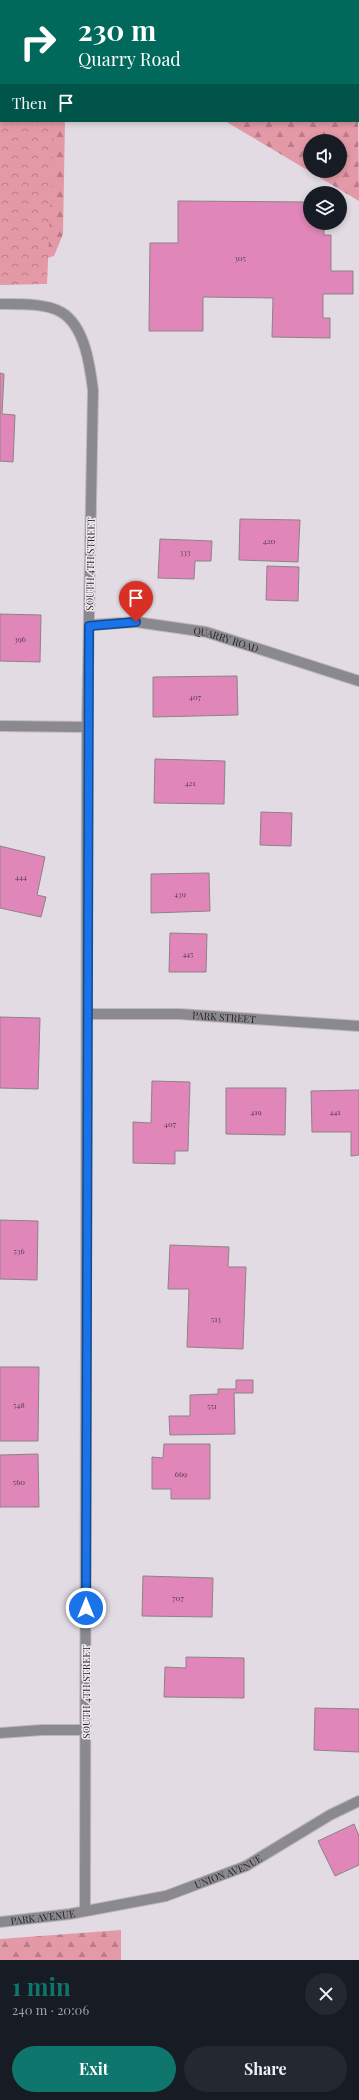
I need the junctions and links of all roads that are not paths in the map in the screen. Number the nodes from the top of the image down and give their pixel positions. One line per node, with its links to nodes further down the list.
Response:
1 (0, 304): 2 (street, SOUTH 4TH STREET)
2 (89, 626): 3 (street, QUARRY ROAD); 5 (street, SOUTH 4TH STREET)
3 (359, 681)
4 (0, 726): 5 (street)
5 (87, 727): 6 (street, SOUTH 4TH STREET)
6 (88, 1014): 7 (street, PARK STREET); 8 (street, SOUTH 4TH STREET)
7 (359, 1026)
8 (85, 1730): 9 (street); 11 (street, SOUTH 4TH STREET)
9 (0, 1733)
10 (359, 1801): 11 (street, UNION AVENUE)
11 (85, 1910): 12 (street, PARK AVENUE)
12 (0, 1922)

